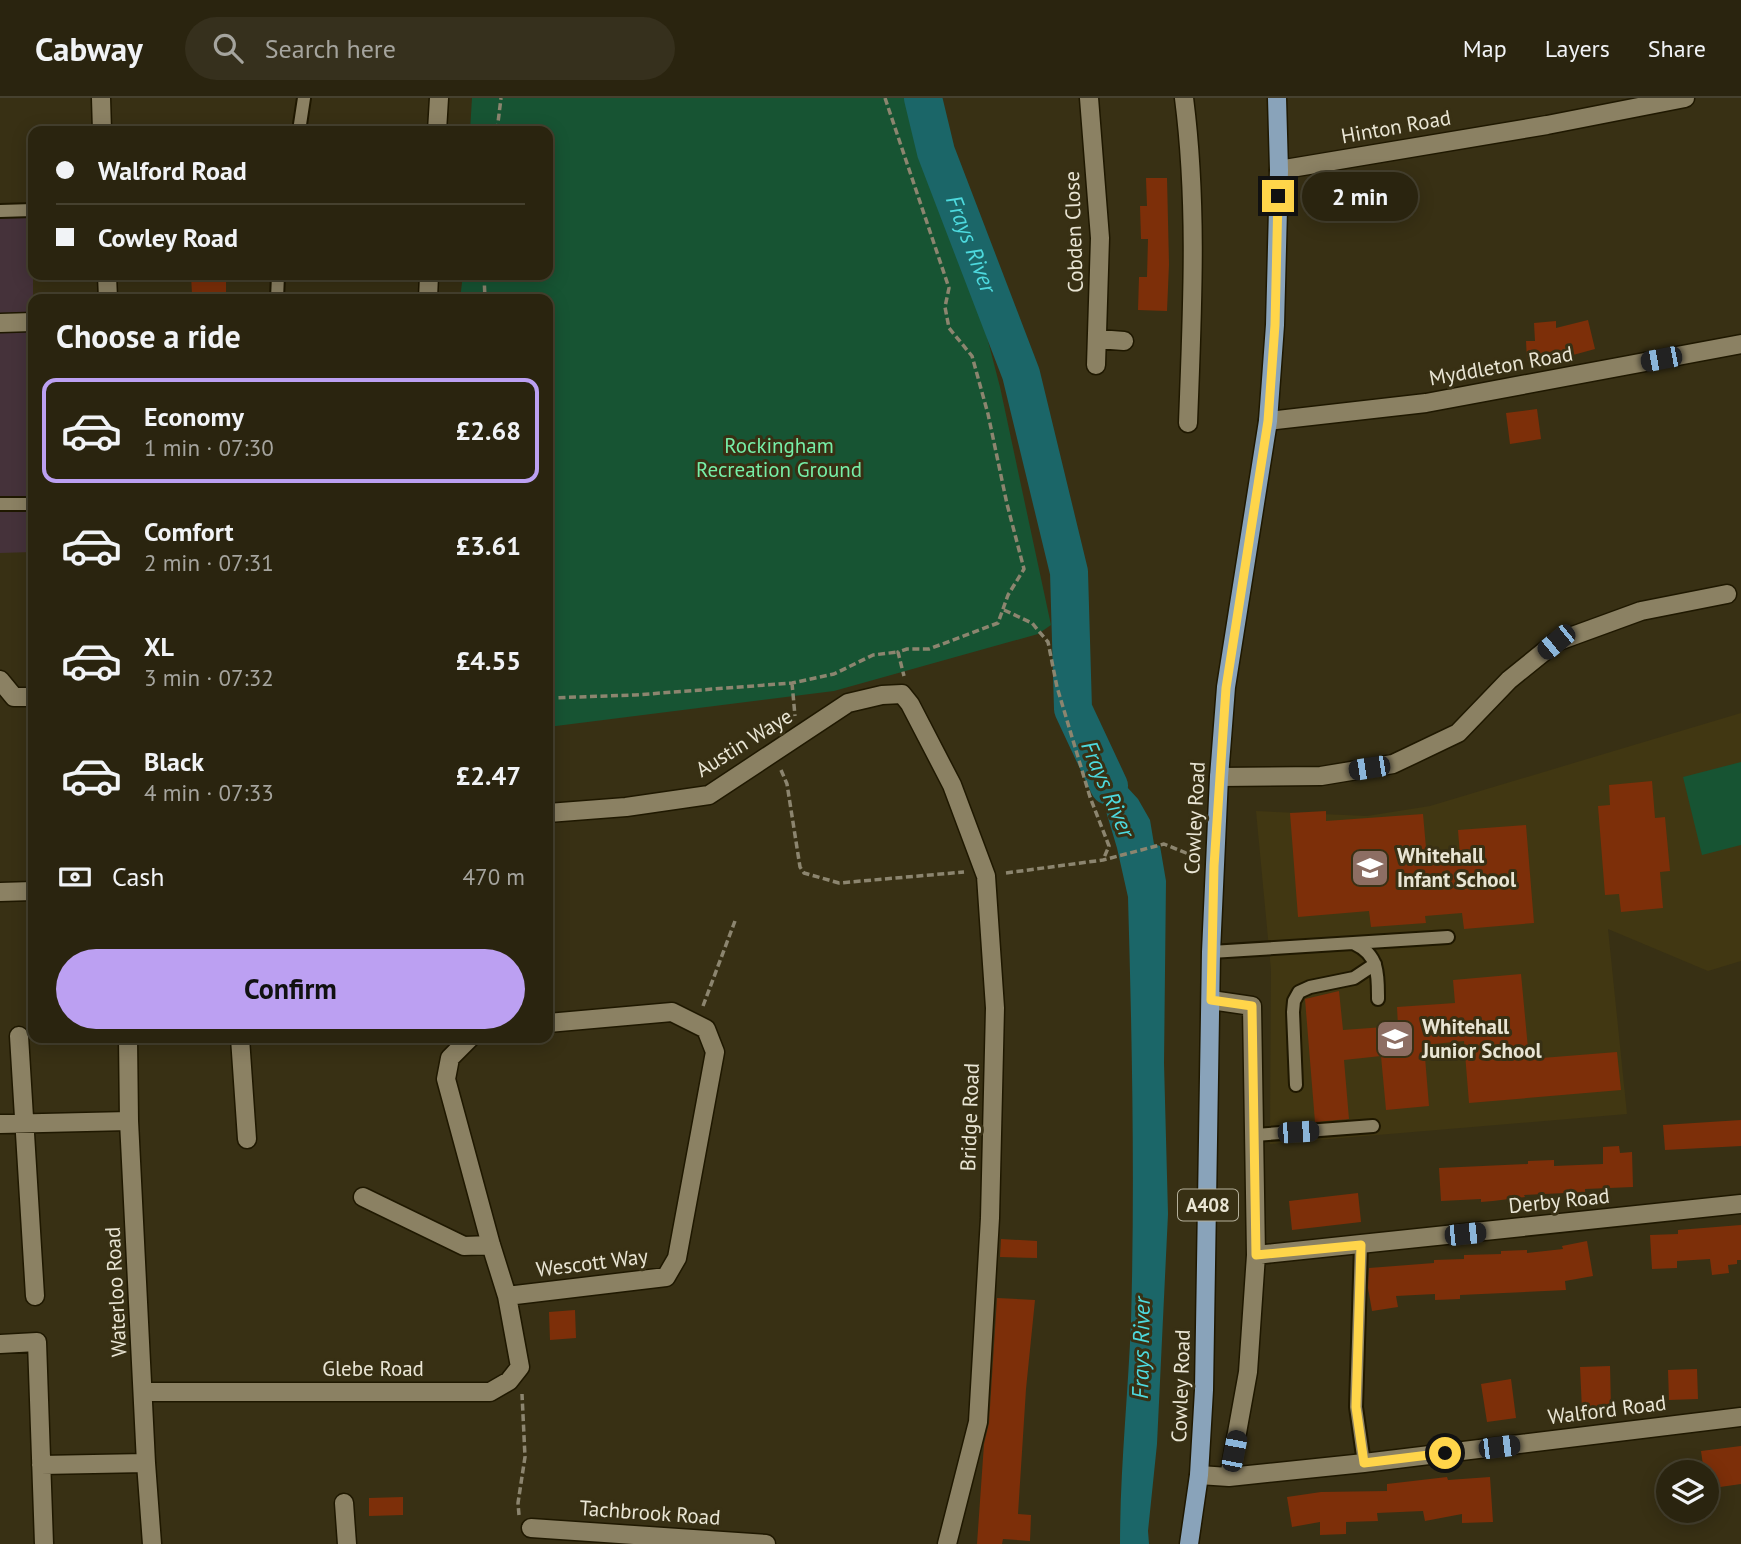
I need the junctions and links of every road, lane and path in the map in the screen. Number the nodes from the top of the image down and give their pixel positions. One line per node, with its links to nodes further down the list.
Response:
1 (101, 98): 10 (street)
2 (304, 98): 11 (lane)
3 (439, 98): 12 (street)
4 (501, 98): 13 (path)
5 (885, 98): 28 (path)
6 (1089, 98): 19 (street, Cobden Close)
7 (1184, 98): 24 (street)
8 (1277, 98): 14 (main road, Cowley Road / A408)
9 (1685, 98): 14 (street, Hinton Road)
10 (102, 126)
11 (300, 126)
12 (437, 126)
13 (498, 126)
14 (1279, 170): 23 (main road, Cowley Road / A408)
15 (28, 210): 16 (lane)
16 (0, 211)
17 (28, 322): 18 (street)
18 (0, 323)
19 (1098, 339): 20 (street); 22 (street, Cobden Close)
20 (1124, 341)
21 (1741, 344): 23 (street, Myddleton Road)
22 (1096, 365)
23 (1268, 421): 37 (main road, Cowley Road / A408)
24 (1188, 423)
25 (0, 504): 26 (lane)
26 (28, 504)
27 (1727, 594): 37 (street)
28 (1003, 610): 29 (path); 39 (path)
29 (898, 652): 31 (path); 34 (path)
30 (0, 680): 32 (street)
31 (792, 683): 33 (path); 35 (path)
32 (28, 697)
33 (553, 698)
34 (910, 704): 35 (street, Austin Waye); 41 (street, Bridge Road)
35 (798, 737): 36 (street, Austin Waye)
36 (773, 751): 38 (street, Austin Waye); 41 (path)
37 (1219, 777): 40 (main road, Cowley Road / A408)
38 (553, 813)
39 (1103, 860): 40 (path); 41 (path)
40 (1214, 866): 47 (main road, Cowley Road / A408)
41 (986, 876): 87 (street, Bridge Road)
42 (28, 891): 43 (street)
43 (0, 892)
44 (735, 921): 52 (path)
45 (1448, 937): 46 (lane)
46 (1355, 943): 47 (lane); 48 (lane)
47 (1211, 952): 50 (main road, Cowley Road / A408)
48 (1375, 964): 49 (lane); 57 (lane)
49 (1378, 999)
50 (1211, 1000): 62 (street); 78 (main road, Cowley Road / A408)
51 (553, 1023): 52 (street)
52 (697, 1025): 70 (street, Wescott Way)
53 (19, 1036): 60 (street)
54 (128, 1043): 58 (street, Waterloo Road)
55 (240, 1043): 63 (street)
56 (465, 1043): 66 (street)
57 (1296, 1085)
58 (129, 1121): 60 (street); 73 (street, Waterloo Road)
59 (0, 1124): 60 (street)
60 (24, 1124): 69 (street)
61 (1373, 1126): 62 (lane)
62 (1255, 1135): 68 (street)
63 (247, 1139)
64 (363, 1197): 66 (street)
65 (1741, 1205): 67 (street, Derby Road)
66 (491, 1245): 70 (street)
67 (1361, 1245): 68 (street, Derby Road); 76 (lane)
68 (1256, 1255): 79 (street)
69 (35, 1296)
70 (507, 1296): 72 (street)
71 (0, 1344): 77 (street)
72 (520, 1367): 73 (street, Glebe Road); 81 (path)
73 (144, 1392): 75 (street, Waterloo Road)
74 (1741, 1416): 76 (street, Walford Road)
75 (146, 1463): 77 (street); 84 (street, Waterloo Road)
76 (1364, 1463): 79 (street, Walford Road)
77 (41, 1465): 83 (street)
78 (1199, 1475): 79 (street, Walford Road); 88 (main road, Cowley Road / A408)
79 (1229, 1477)
80 (344, 1503): 85 (street)
81 (518, 1503)
82 (531, 1528): 86 (street, Tachbrook Road)
83 (44, 1544)
84 (152, 1544)
85 (347, 1544)
86 (766, 1544)
87 (947, 1544)
88 (1189, 1544)

